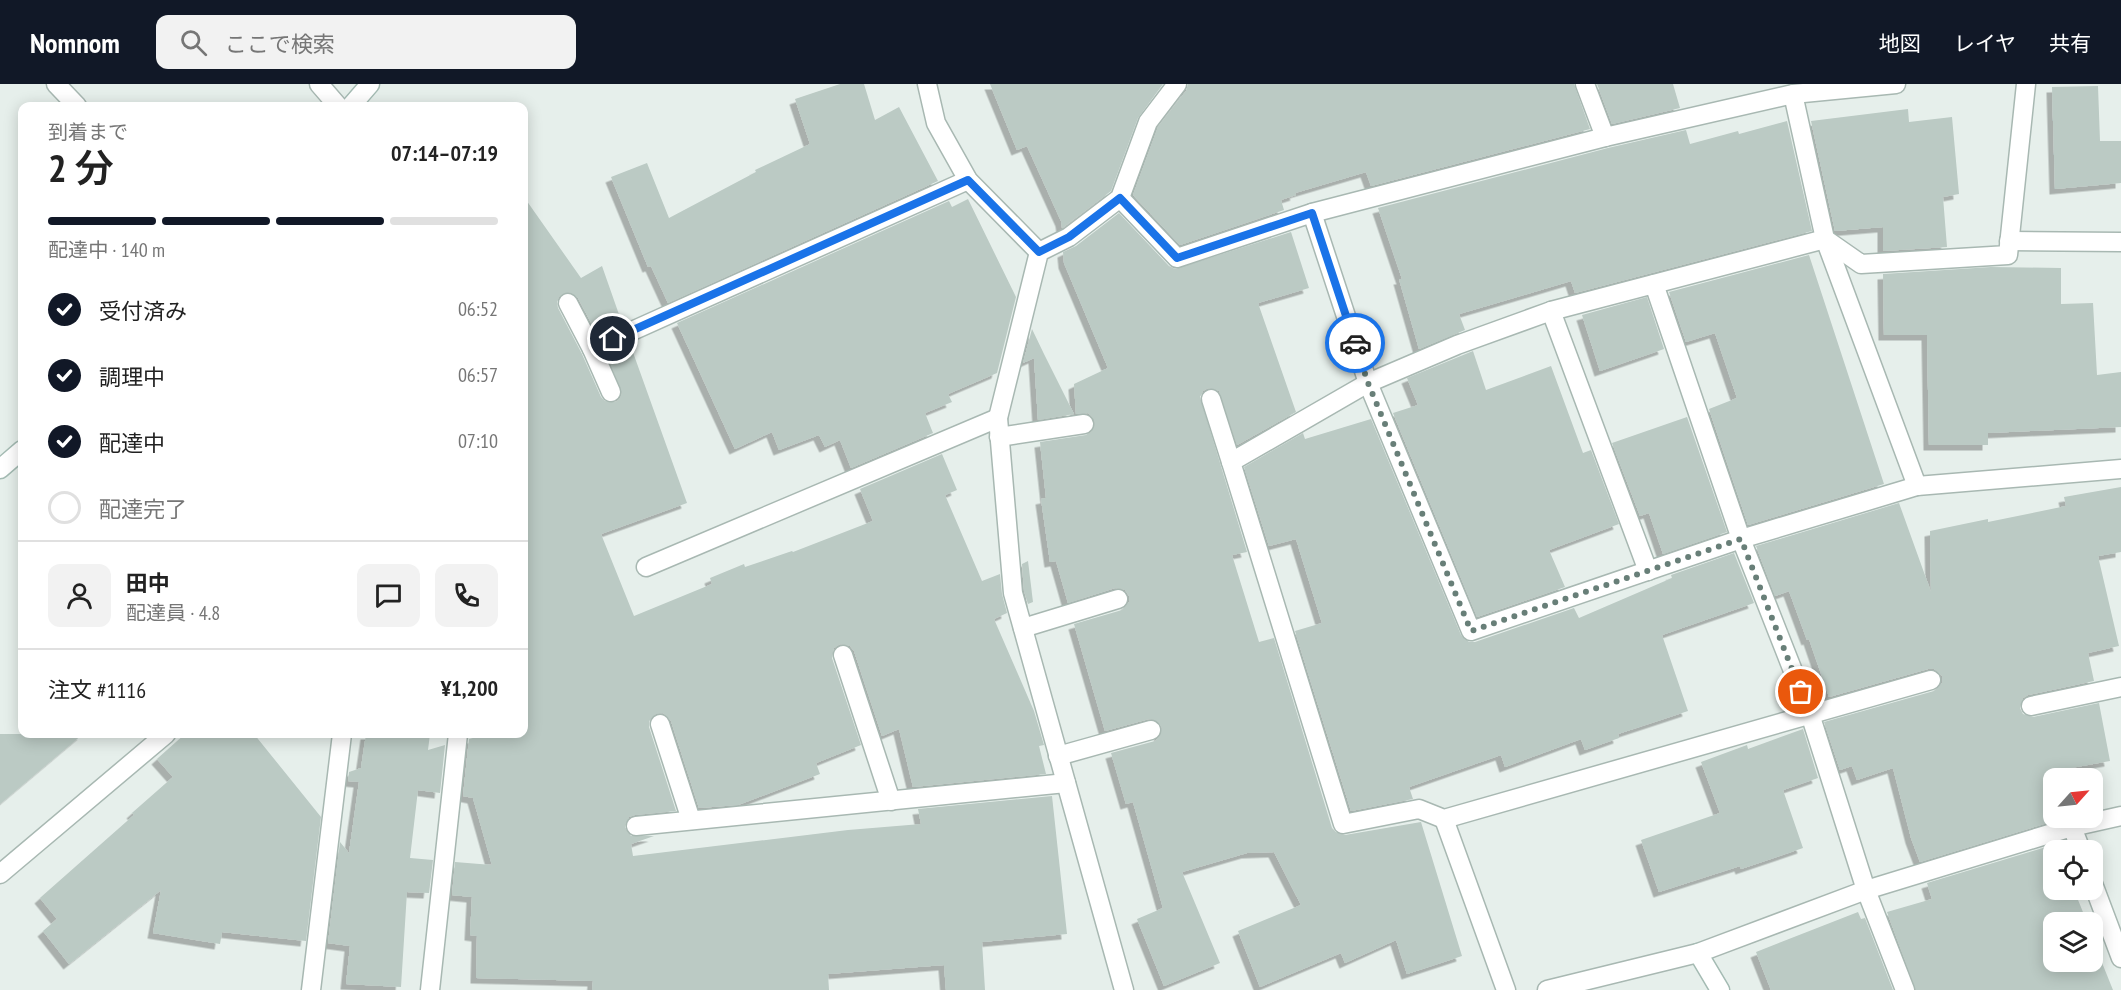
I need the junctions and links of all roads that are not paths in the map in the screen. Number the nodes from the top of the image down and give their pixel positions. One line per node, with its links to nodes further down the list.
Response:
1 (56, 84): 10 (street)
2 (319, 84): 11 (street)
3 (370, 84): 12 (street)
4 (927, 84): 14 (street)
5 (1177, 84): 15 (street)
6 (1586, 84): 13 (street)
7 (1896, 84): 9 (street)
8 (2026, 84): 18 (street)
9 (1793, 94): 13 (street); 17 (street)
10 (72, 102)
11 (335, 102)
12 (354, 102)
13 (1605, 136): 16 (street)
14 (968, 180): 20 (street); 24 (street)
15 (1120, 198): 16 (street); 20 (street)
16 (1312, 213): 25 (street)
17 (1825, 239): 18 (street); 21 (street); 35 (street)
18 (2009, 241): 19 (street)
19 (2121, 242)
20 (1039, 252): 28 (street)
21 (1654, 284): 23 (street); 36 (street)
22 (568, 303): 24 (street)
23 (1551, 311): 25 (street); 38 (street)
24 (592, 349): 26 (street)
25 (1368, 383): 32 (street); 38 (street)
26 (610, 392)
27 (1211, 399): 32 (street)
28 (999, 418): 30 (street); 37 (street)
29 (1084, 424): 30 (street)
30 (999, 437): 40 (street)
31 (18, 453): 33 (street)
32 (1231, 462): 55 (street)
33 (0, 469)
34 (2121, 469): 35 (street)
35 (1917, 486): 36 (street)
36 (1741, 539): 38 (street); 45 (street)
37 (646, 567)
38 (1648, 571)
39 (1118, 599): 40 (street)
40 (1023, 628): 51 (street)
41 (843, 655): 53 (street)
42 (1931, 680): 45 (street)
43 (2121, 690): 44 (street)
44 (2031, 706)
45 (1810, 714): 55 (street); 61 (street)
46 (660, 724): 56 (street)
47 (1151, 730): 51 (street)
48 (161, 738): 60 (street)
49 (342, 738): 65 (street)
50 (458, 738): 66 (street)
51 (1058, 756): 52 (street)
52 (1066, 783): 53 (street); 67 (street)
53 (891, 801): 56 (street)
54 (2121, 816): 57 (street)
55 (1444, 819): 68 (street)
56 (691, 820): 58 (street)
57 (2103, 820)
58 (636, 826)
59 (2069, 828): 61 (street)
60 (0, 874)
61 (1866, 890): 63 (street); 71 (street)
62 (2099, 900): 64 (street)
63 (1698, 953): 69 (street); 70 (street)
64 (2121, 958)
65 (311, 990)
66 (430, 990)
67 (1124, 990)
68 (1506, 990)
69 (1547, 990)
70 (1719, 990)
71 (1905, 990)

